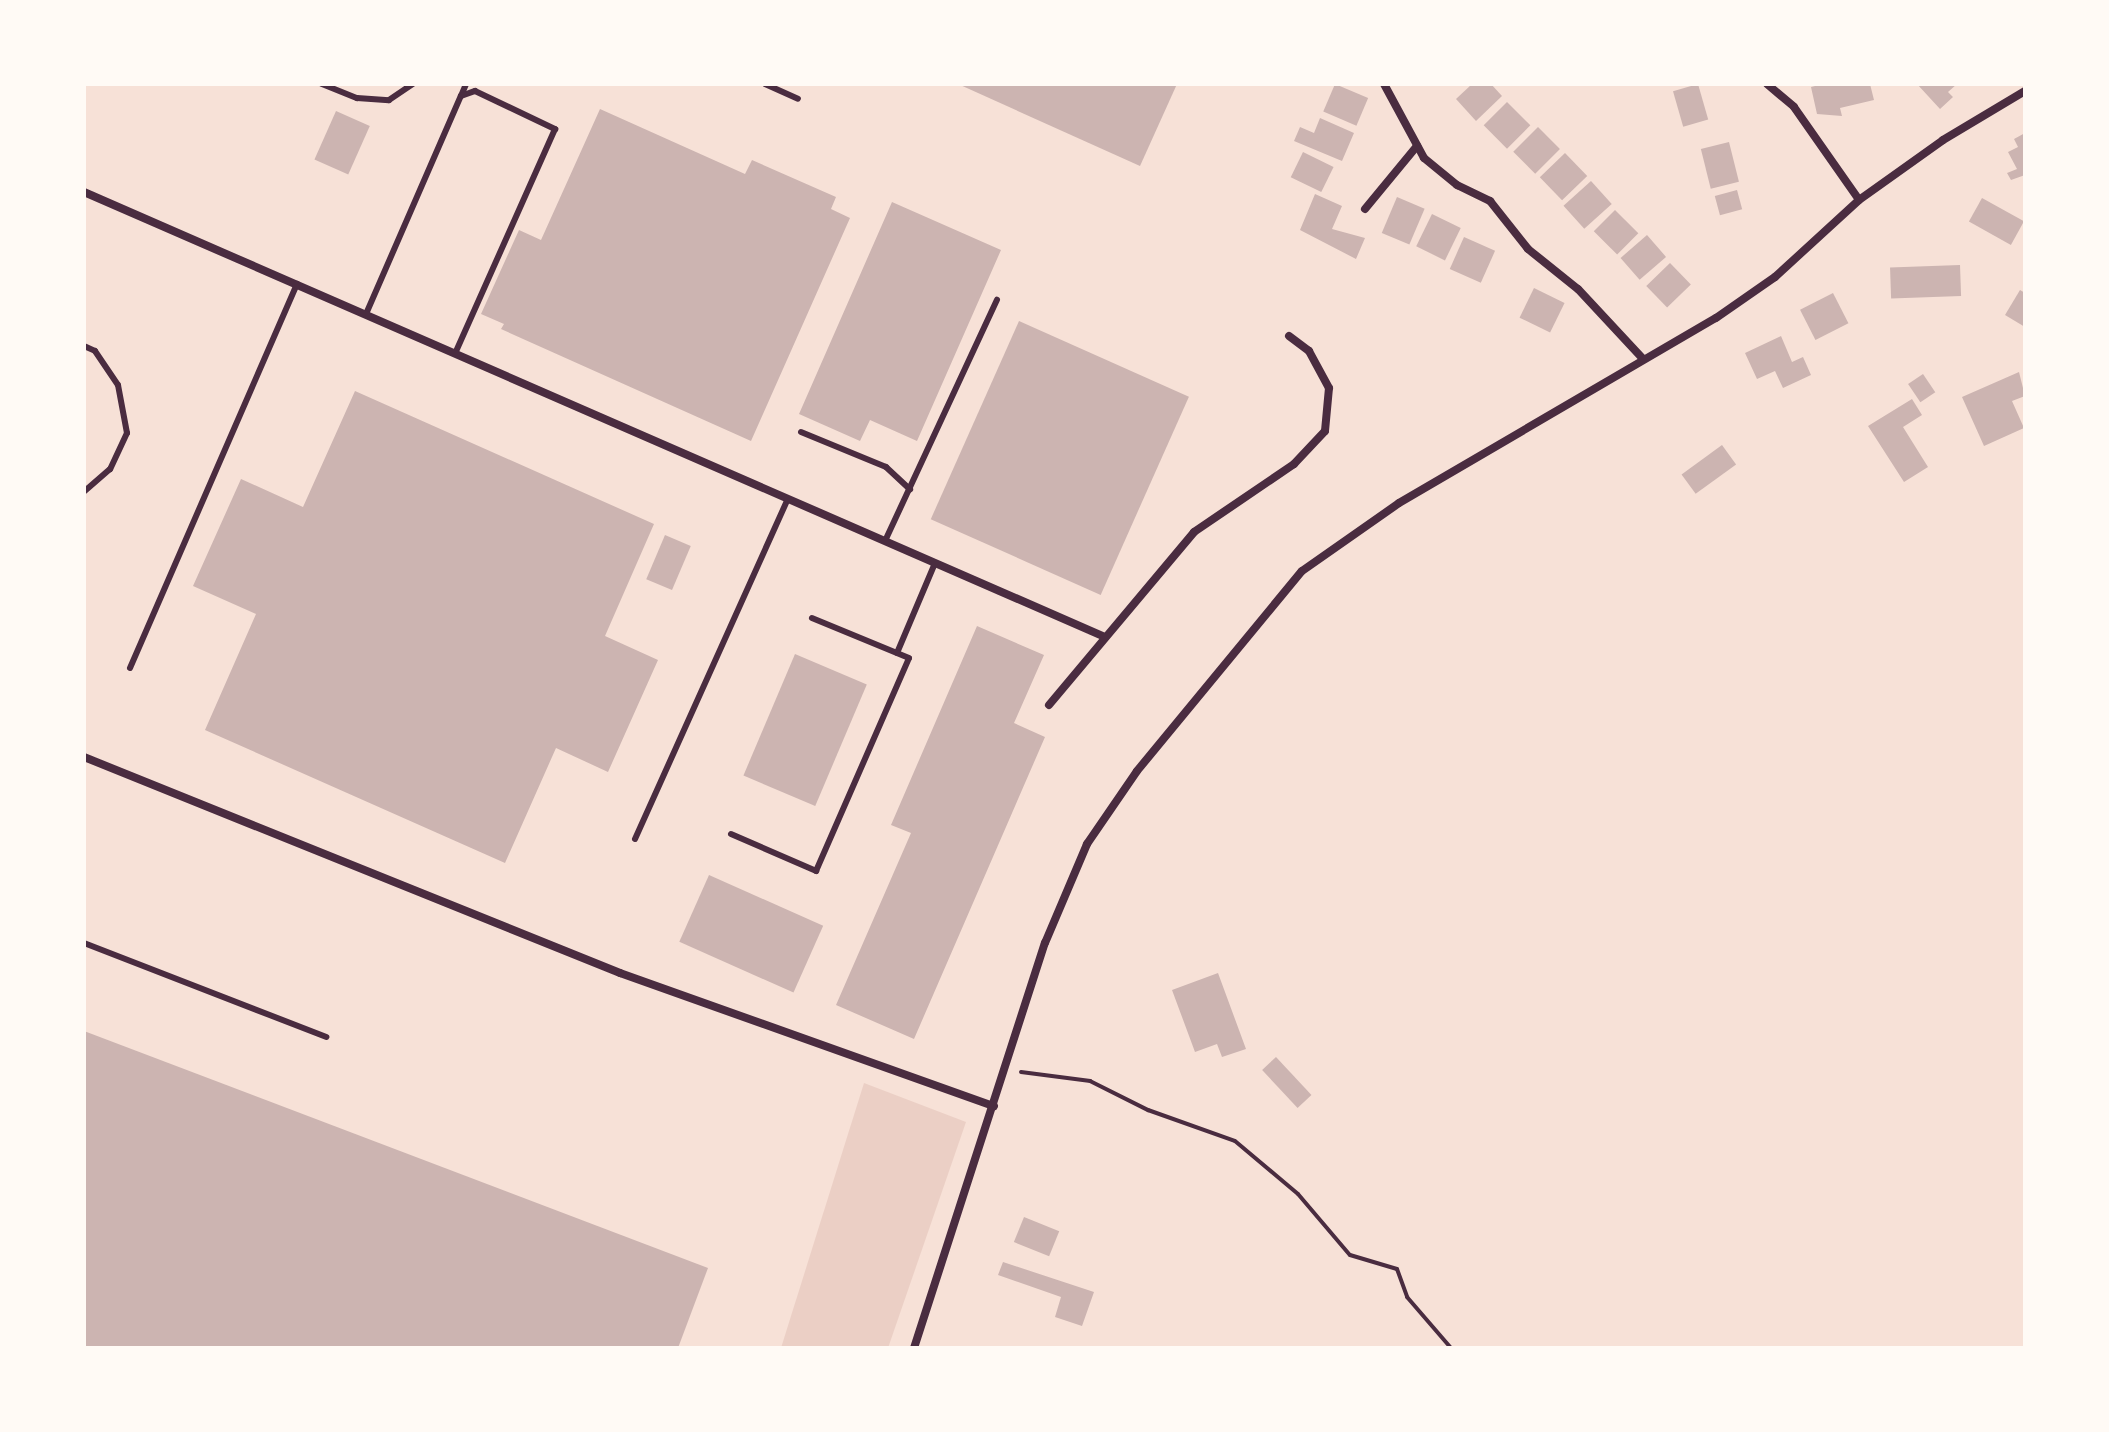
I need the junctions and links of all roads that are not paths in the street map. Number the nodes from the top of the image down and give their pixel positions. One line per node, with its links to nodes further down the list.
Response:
1 (322, 84): 2 (lane)
2 (413, 84)
3 (466, 84): 8 (lane)
4 (765, 84): 9 (lane)
5 (1384, 84): 10 (street)
6 (1767, 84): 12 (street)
7 (2025, 91): 12 (street)
8 (461, 96): 16 (lane); 19 (lane)
9 (798, 99)
10 (1417, 146): 13 (street); 20 (street)
11 (84, 192): 14 (street)
12 (1859, 200): 20 (street)
13 (1365, 209)
14 (297, 284): 16 (street); 30 (lane)
15 (997, 300): 22 (lane)
16 (366, 314): 19 (street)
17 (1289, 336): 28 (street)
18 (84, 346): 23 (lane)
19 (455, 354): 24 (street)
20 (1643, 359): 37 (street)
21 (801, 432): 22 (lane)
22 (910, 489): 25 (lane)
23 (84, 492)
24 (788, 499): 25 (street); 34 (lane)
25 (885, 541): 26 (street)
26 (935, 563): 28 (street); 29 (lane)
27 (812, 618): 29 (lane)
28 (1105, 637): 31 (street)
29 (897, 653): 33 (lane)
30 (130, 668)
31 (1049, 705)
32 (84, 757): 37 (street)
33 (731, 834)
34 (635, 839)
35 (84, 943): 36 (lane)
36 (326, 1037)
37 (994, 1106): 38 (street)
38 (914, 1348)

